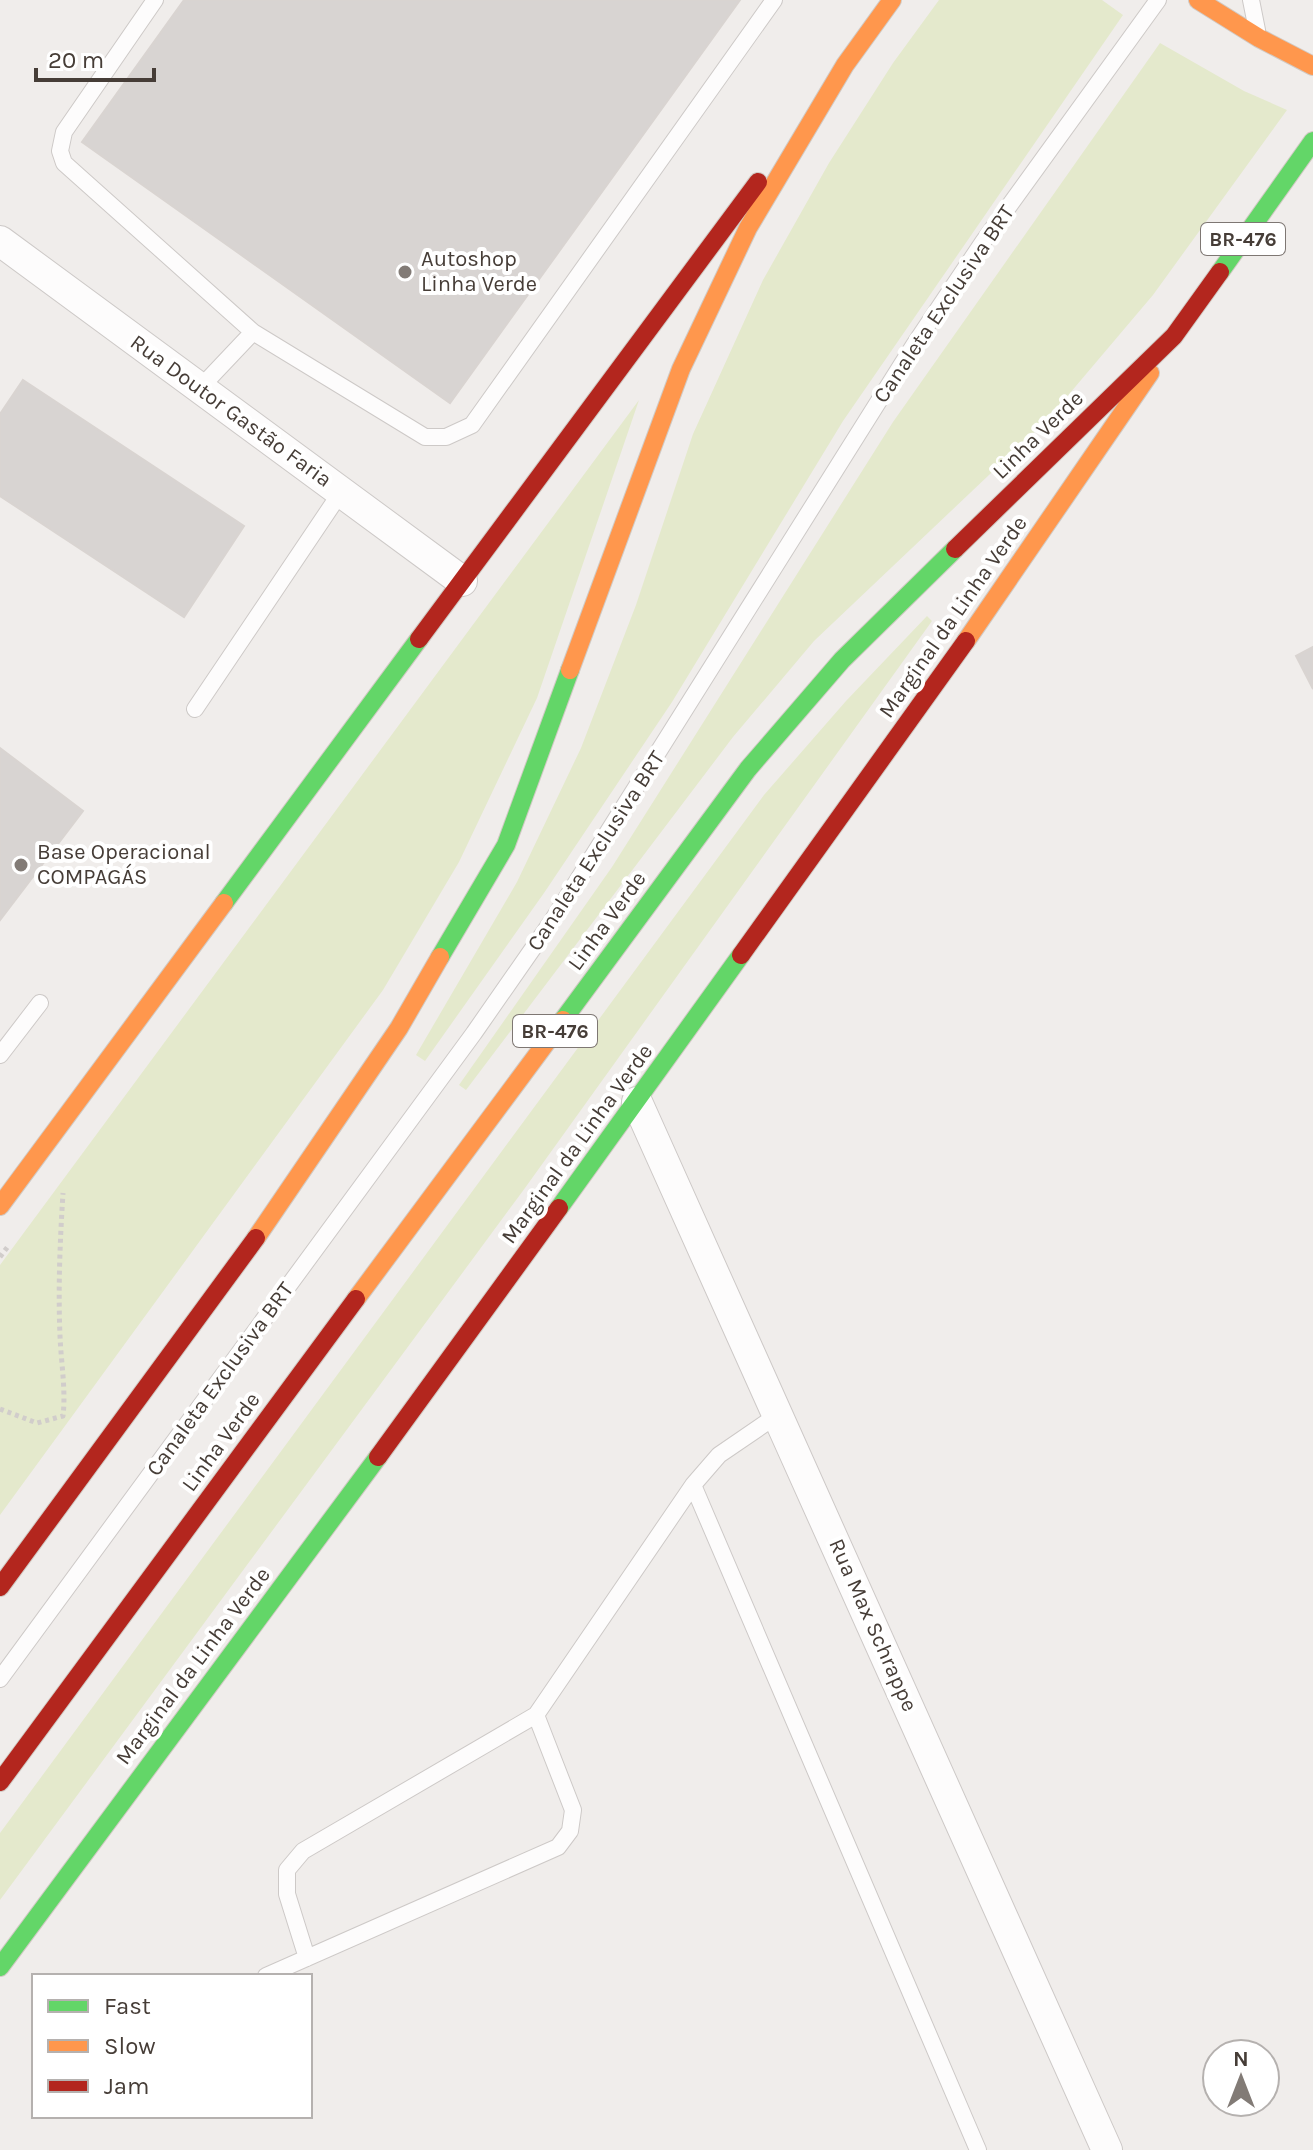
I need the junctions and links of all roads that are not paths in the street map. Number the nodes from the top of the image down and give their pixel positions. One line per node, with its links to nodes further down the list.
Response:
1 (155, 0): 12 (lane)
2 (774, 0): 12 (lane)
3 (892, 0): 8 (main road)
4 (1158, 0): 25 (lane, Canaleta Exclusiva BRT)
5 (1198, 0): 7 (main road)
6 (1251, 0): 7 (lane)
7 (1259, 38): 9 (main road)
8 (845, 65): 16 (main road); 24 (main road)
9 (1313, 66)
10 (1313, 141): 13 (main road, Linha Verde / BR-476)
11 (0, 241): 14 (street, Rua Doutor Gastão Faria)
12 (253, 332): 14 (lane)
13 (1174, 336): 20 (main road, Marginal da Linha Verde); 27 (main road, Linha Verde / BR-476)
14 (200, 388): 15 (street, Rua Doutor Gastão Faria)
15 (341, 492): 16 (street, Rua Doutor Gastão Faria); 17 (lane)
16 (462, 581): 21 (main road)
17 (195, 709)
18 (40, 1003): 19 (lane)
19 (0, 1055)
20 (637, 1102): 22 (street, Rua Max Schrappe); 29 (main road, Marginal da Linha Verde)
21 (0, 1206)
22 (779, 1414): 23 (lane); 32 (street, Rua Max Schrappe)
23 (693, 1485): 26 (lane); 31 (lane)
24 (0, 1587)
25 (0, 1679)
26 (536, 1715): 28 (lane); 28 (lane)
27 (0, 1782)
28 (307, 1958): 30 (lane)
29 (0, 1967)
30 (271, 1974)
31 (978, 2150)
32 (1107, 2150)

